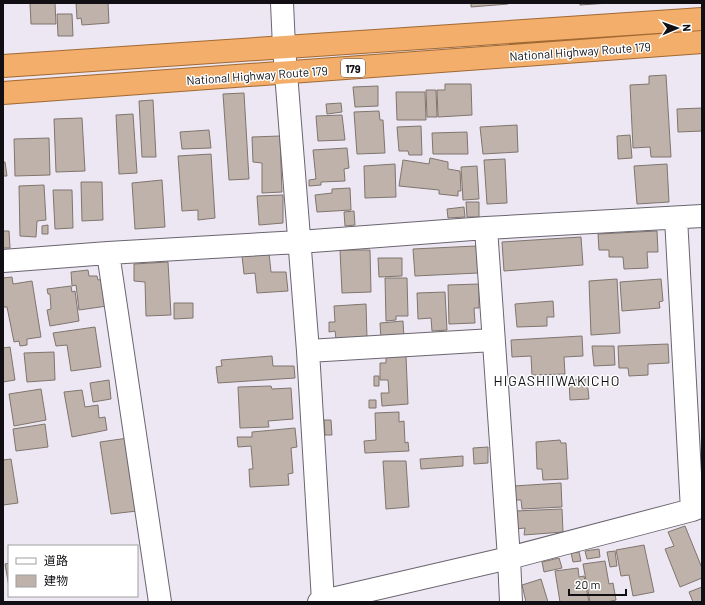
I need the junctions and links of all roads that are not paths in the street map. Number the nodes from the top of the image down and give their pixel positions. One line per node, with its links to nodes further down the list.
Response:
1 (282, 3): 4 (street)
2 (702, 19): 4 (highway, National Highway Route 179 / 179)
3 (702, 42): 6 (highway, National Highway Route 179 / 179)
4 (284, 47): 5 (highway, National Highway Route 179 / 179); 6 (street)
5 (3, 66)
6 (286, 73): 7 (highway, National Highway Route 179 / 179); 11 (street)
7 (3, 92)
8 (702, 216): 9 (street)
9 (676, 218): 10 (street); 16 (street)
10 (486, 228): 11 (street); 14 (street)
11 (299, 242): 12 (street); 15 (street)
12 (108, 253): 13 (street); 18 (street)
13 (3, 261)
14 (493, 340): 15 (street); 17 (street)
15 (308, 351): 19 (street)
16 (697, 508): 17 (street)
17 (509, 558): 19 (street); 20 (street)
18 (160, 602)
19 (321, 602)
20 (511, 602)

